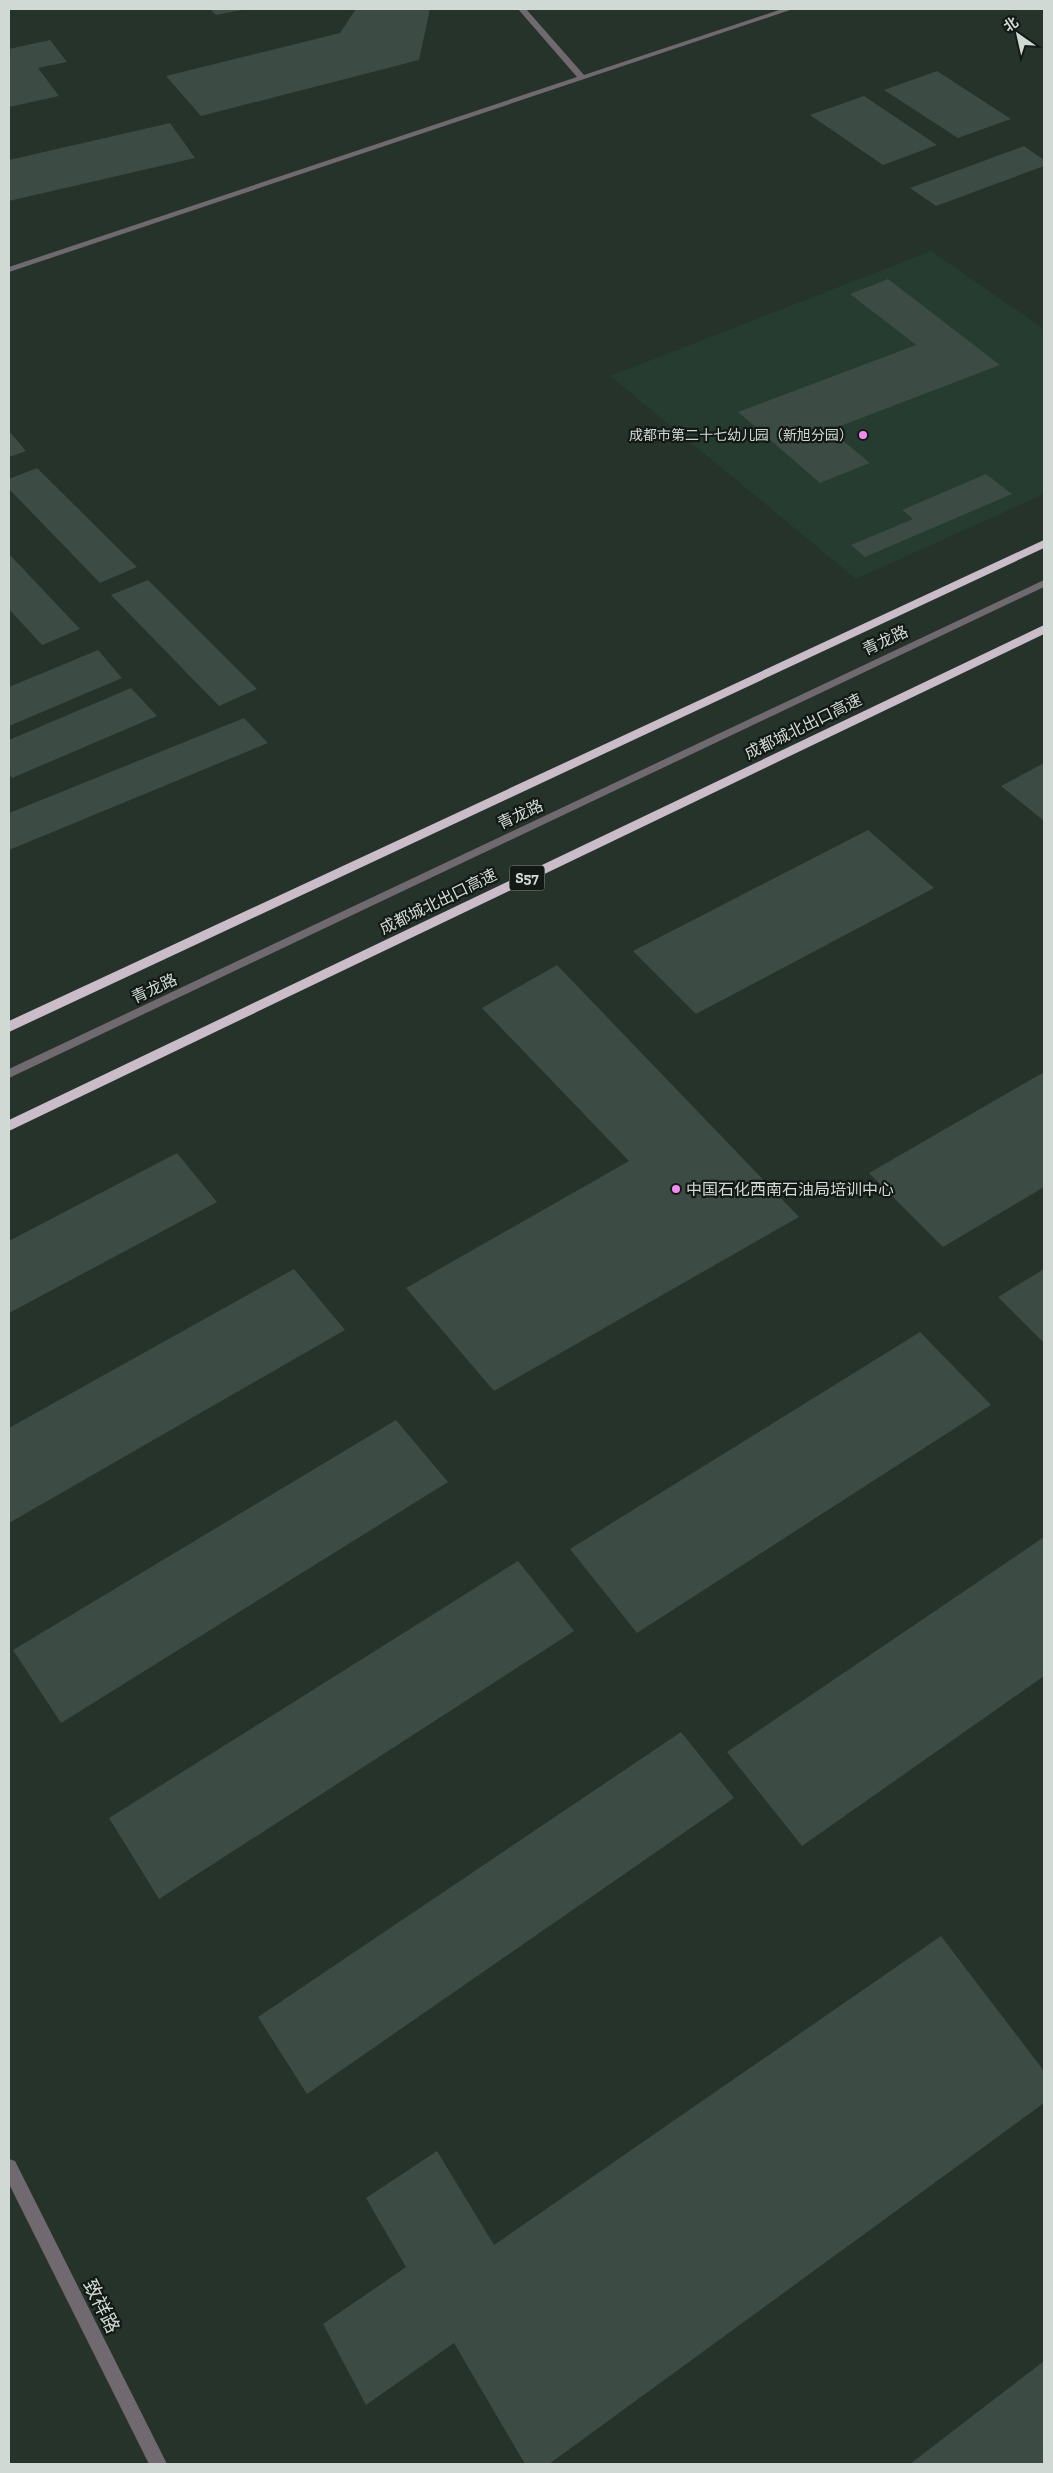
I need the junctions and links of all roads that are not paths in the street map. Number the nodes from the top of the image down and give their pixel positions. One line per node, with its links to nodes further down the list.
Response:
1 (522, 9): 3 (street)
2 (789, 9): 3 (street)
3 (582, 78): 4 (street)
4 (9, 270)
5 (1044, 544): 8 (highway)
6 (1044, 583): 9 (street, 青龙路)
7 (1044, 629): 10 (highway, 成都城北出口高速 / S57)
8 (9, 1028)
9 (9, 1074)
10 (9, 1126)
11 (9, 2167): 12 (street, 致祥路)
12 (158, 2464)

